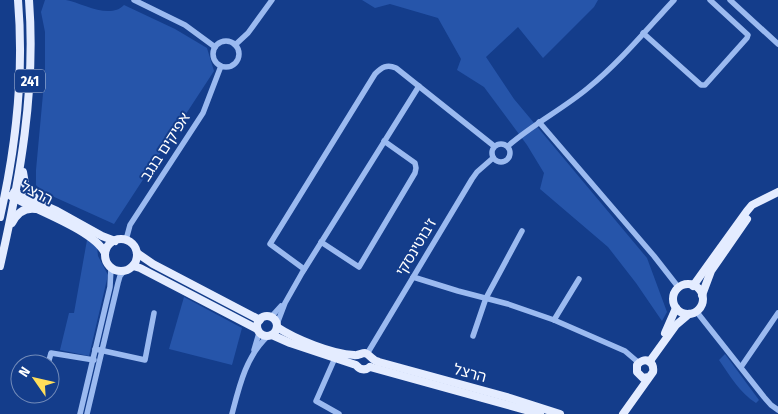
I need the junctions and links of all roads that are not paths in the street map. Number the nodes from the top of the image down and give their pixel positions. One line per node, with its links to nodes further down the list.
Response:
1 (18, 0): 20 (main road, 241)
2 (31, 0): 19 (main road, 241)
3 (134, 0): 11 (street)
4 (272, 0): 10 (street)
5 (674, 0): 8 (street)
6 (710, 0): 8 (street)
7 (730, 0): 9 (street)
8 (643, 33): 14 (street)
9 (778, 44)
10 (235, 45): 11 (street); 12 (street)
11 (215, 47): 12 (street)
12 (221, 66): 29 (street, אפיקים בנגב)
13 (419, 86): 15 (street); 16 (street); 36 (street)
14 (539, 122): 17 (street); 41 (street)
15 (384, 141): 30 (street); 30 (street)
16 (494, 146): 17 (street); 18 (street)
17 (508, 146): 18 (street)
18 (494, 158): 38 (street, ז'בוטינסקי)
19 (22, 161): 22 (main road, 241); 24 (main road)
20 (5, 192): 22 (main road, הרצל); 25 (main road, 241)
21 (778, 192): 23 (main road)
22 (16, 195): 24 (main road, הרצל); 26 (main road, 241)
23 (765, 198): 40 (main road); 42 (main road)
24 (38, 206): 26 (main road); 28 (main road, הרצל); 32 (main road, הרצל)
25 (0, 217)
26 (8, 229): 33 (main road, 241)
27 (522, 232): 43 (street)
28 (115, 240): 29 (main road); 32 (main road)
29 (126, 240): 31 (main road)
30 (322, 242): 36 (street)
31 (137, 253): 34 (main road); 50 (main road)
32 (105, 254): 35 (main road)
33 (0, 266)
34 (133, 266): 37 (main road); 53 (main road)
35 (111, 268): 37 (main road); 56 (street)
36 (304, 269): 44 (street)
37 (124, 271): 58 (street)
38 (413, 276): 43 (street); 65 (street, ז'בוטינסקי)
39 (578, 279): 51 (street)
40 (692, 286): 41 (main road); 42 (main road)
41 (679, 288): 45 (main road)
42 (702, 295): 47 (main road)
43 (486, 298): 51 (street); 55 (street)
44 (284, 303): 49 (street); 52 (street)
45 (676, 308): 47 (main road); 57 (main road)
46 (154, 313): 58 (street)
47 (693, 313): 57 (main road); 69 (street)
48 (778, 313): 69 (street)
49 (271, 317): 50 (main road); 52 (main road)
50 (260, 320): 53 (main road)
51 (554, 320): 67 (street)
52 (277, 326): 54 (main road); 61 (main road)
53 (258, 331): 54 (main road); 60 (street)
54 (270, 336): 60 (street); 62 (main road)
55 (473, 336)
56 (95, 349): 58 (street); 63 (street)
57 (657, 350): 66 (main road)
58 (103, 351): 64 (street)
59 (60, 354): 63 (street)
60 (252, 356): 75 (street)
61 (357, 356): 65 (main road); 68 (main road)
62 (335, 358): 68 (main road); 76 (street)
63 (92, 359): 64 (street); 73 (street)
64 (100, 360): 74 (street)
65 (370, 360): 68 (main road); 72 (main road, הרצל); 77 (main road, הרצל)
66 (650, 362): 67 (main road); 70 (main road)
67 (639, 363): 70 (main road)
68 (356, 365)
69 (742, 367): 71 (street)
70 (644, 377): 78 (main road)
71 (778, 410)
72 (555, 413)
73 (80, 414)
74 (87, 414)
75 (232, 414)
76 (339, 414)
77 (540, 414)
78 (623, 414)

